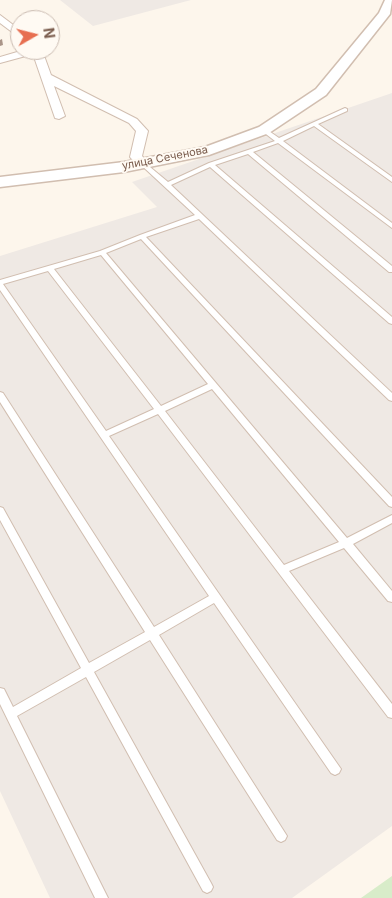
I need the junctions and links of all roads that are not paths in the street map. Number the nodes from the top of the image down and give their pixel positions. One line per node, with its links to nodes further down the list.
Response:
1 (391, 0): 9 (street, улица Сеченова)
2 (0, 18): 3 (street)
3 (10, 26)
4 (40, 60): 5 (street)
5 (46, 77): 7 (street); 12 (street)
6 (345, 110): 8 (lane)
7 (59, 116)
8 (314, 124): 10 (lane); 14 (lane)
9 (264, 130): 10 (lane); 12 (street, улица Сеченова)
10 (279, 141): 11 (lane); 18 (lane)
11 (249, 152): 13 (lane); 22 (lane)
12 (142, 163): 15 (street, улица Сеченова); 16 (lane)
13 (211, 164): 16 (lane); 24 (lane)
14 (392, 180)
15 (0, 182)
16 (167, 185): 17 (lane)
17 (200, 216): 19 (lane); 27 (lane)
18 (392, 226)
19 (142, 236): 20 (lane); 30 (lane)
20 (102, 252): 21 (lane); 25 (lane)
21 (50, 268): 23 (lane); 28 (lane)
22 (392, 270)
23 (0, 284): 29 (lane)
24 (392, 321)
25 (214, 385): 28 (lane); 33 (lane)
26 (0, 395): 37 (lane)
27 (392, 398)
28 (160, 411): 29 (lane); 34 (lane)
29 (104, 435): 35 (lane)
30 (392, 502)
31 (0, 511): 38 (lane)
32 (392, 519): 33 (lane)
33 (346, 543): 34 (lane); 36 (lane)
34 (282, 570): 40 (lane)
35 (216, 598): 37 (lane); 42 (lane)
36 (392, 598)
37 (152, 633): 38 (lane); 43 (lane)
38 (88, 671): 41 (lane); 44 (lane)
39 (0, 693): 41 (lane)
40 (392, 713)
41 (10, 714): 45 (lane)
42 (335, 769)
43 (281, 836)
44 (207, 887)
45 (102, 898)

